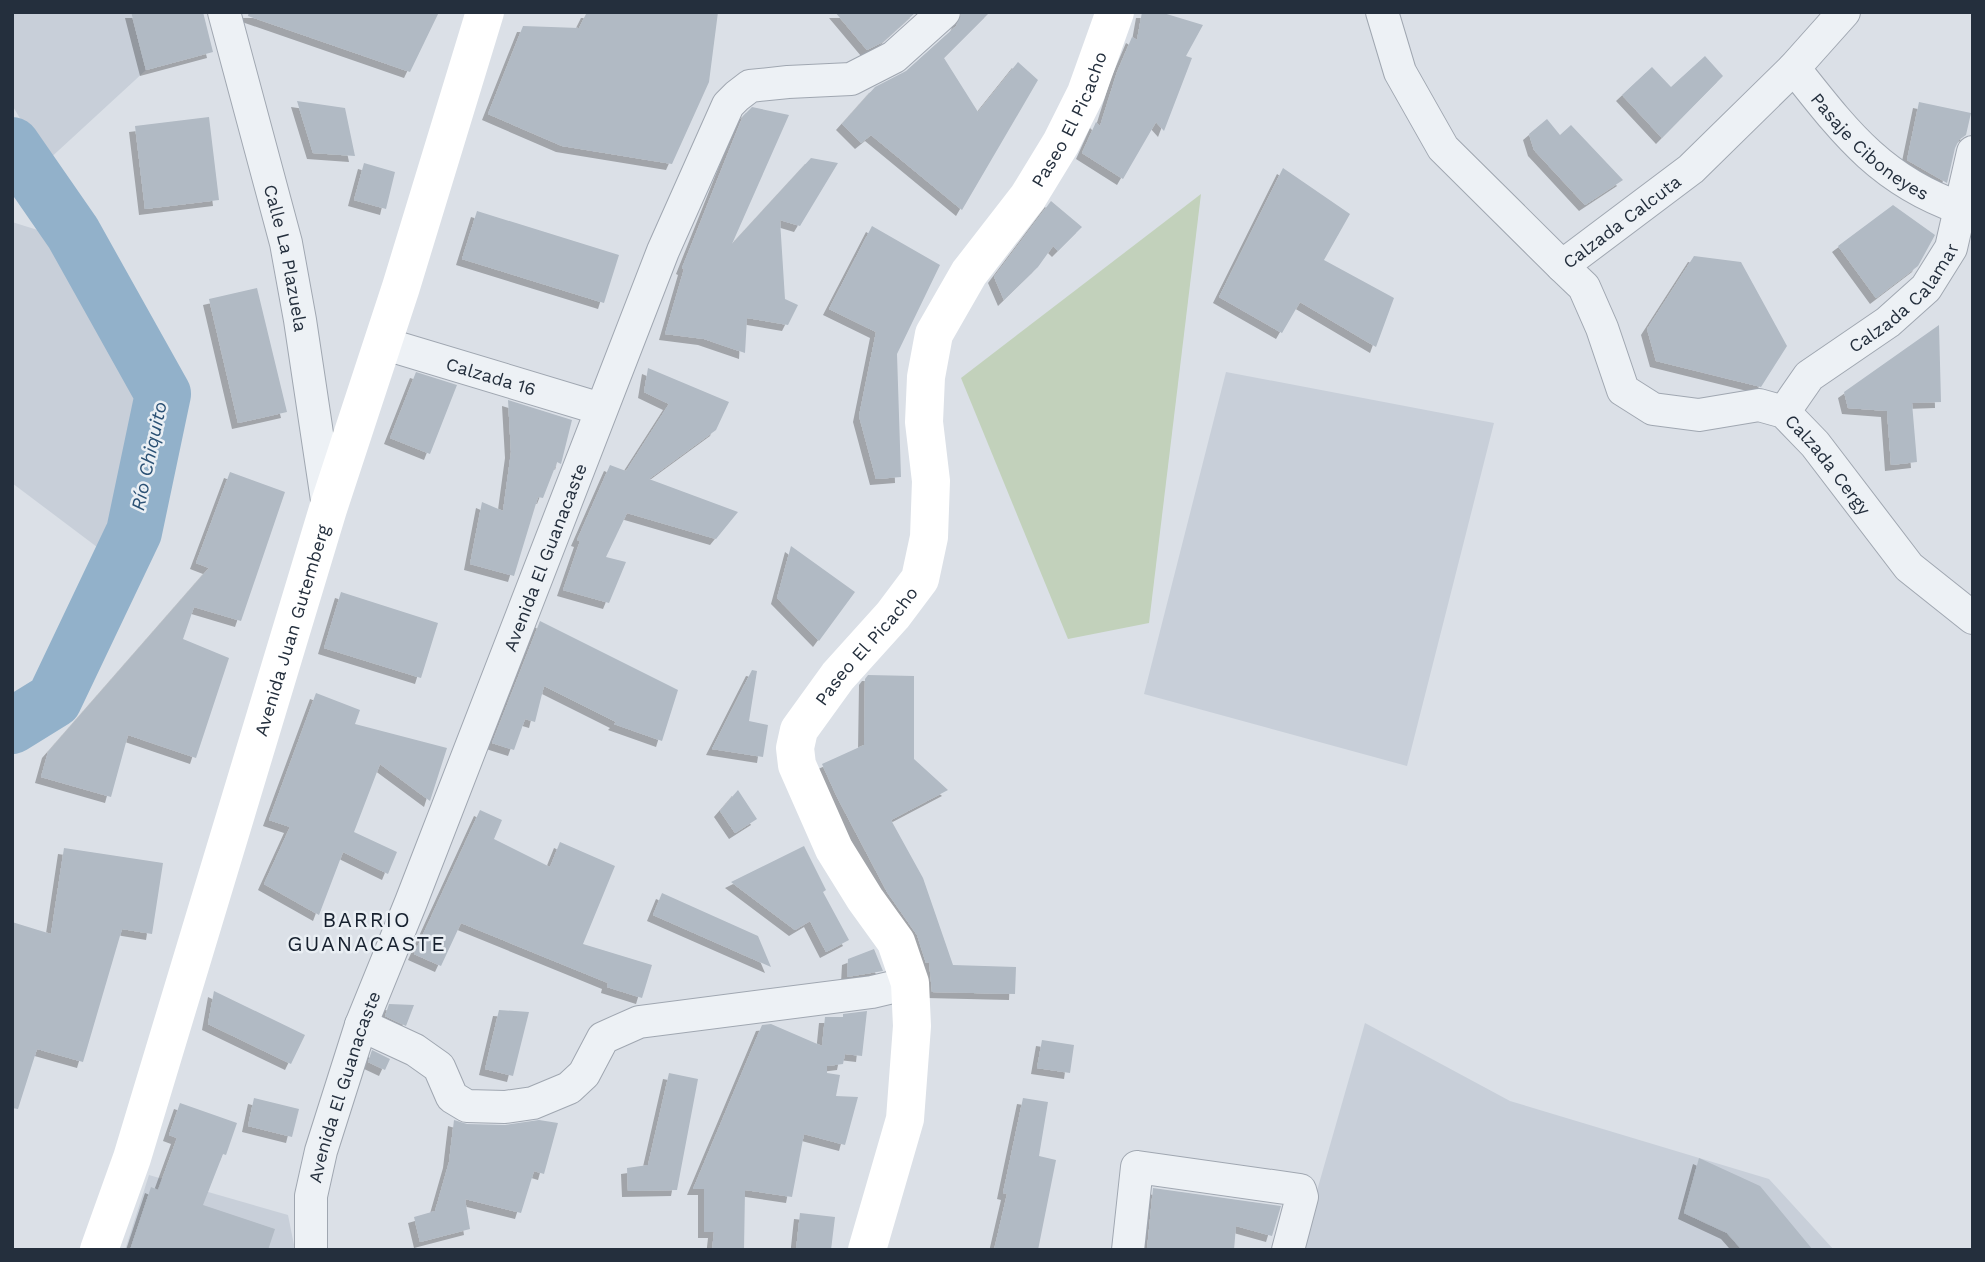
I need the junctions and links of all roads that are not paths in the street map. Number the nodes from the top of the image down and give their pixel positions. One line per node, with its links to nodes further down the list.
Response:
1 (224, 12): 14 (street, Calle La Plazuela)
2 (485, 12): 11 (street, Avenida Juan Gutemberg)
3 (944, 12): 12 (street, Avenida El Guanacaste)
4 (1115, 12): 16 (street, Paseo El Picacho)
5 (1382, 12): 10 (street, Calzada Calcuta)
6 (1844, 12): 7 (street, Calzada Calcuta)
7 (1794, 68): 9 (street, Pasaje Ciboneyes); 10 (street, Calzada Calcuta)
8 (1973, 152): 9 (street, Calzada Calamar)
9 (1960, 208): 13 (street, Calzada Calamar)
10 (1562, 266): 13 (street, Calzada Cergy)
11 (382, 343): 12 (street, Calzada 16); 14 (street, Avenida Juan Gutemberg)
12 (601, 408): 17 (street, Avenida El Guanacaste)
13 (1784, 412): 15 (street, Calzada Cergy)
14 (328, 509): 18 (street, Avenida Juan Gutemberg)
15 (1972, 616)
16 (910, 983): 17 (street); 20 (street, Paseo El Picacho)
17 (361, 1025): 19 (street, Avenida El Guanacaste)
18 (99, 1250)
19 (311, 1250)
20 (867, 1250)
21 (1128, 1250): 22 (street)
22 (1288, 1250)

